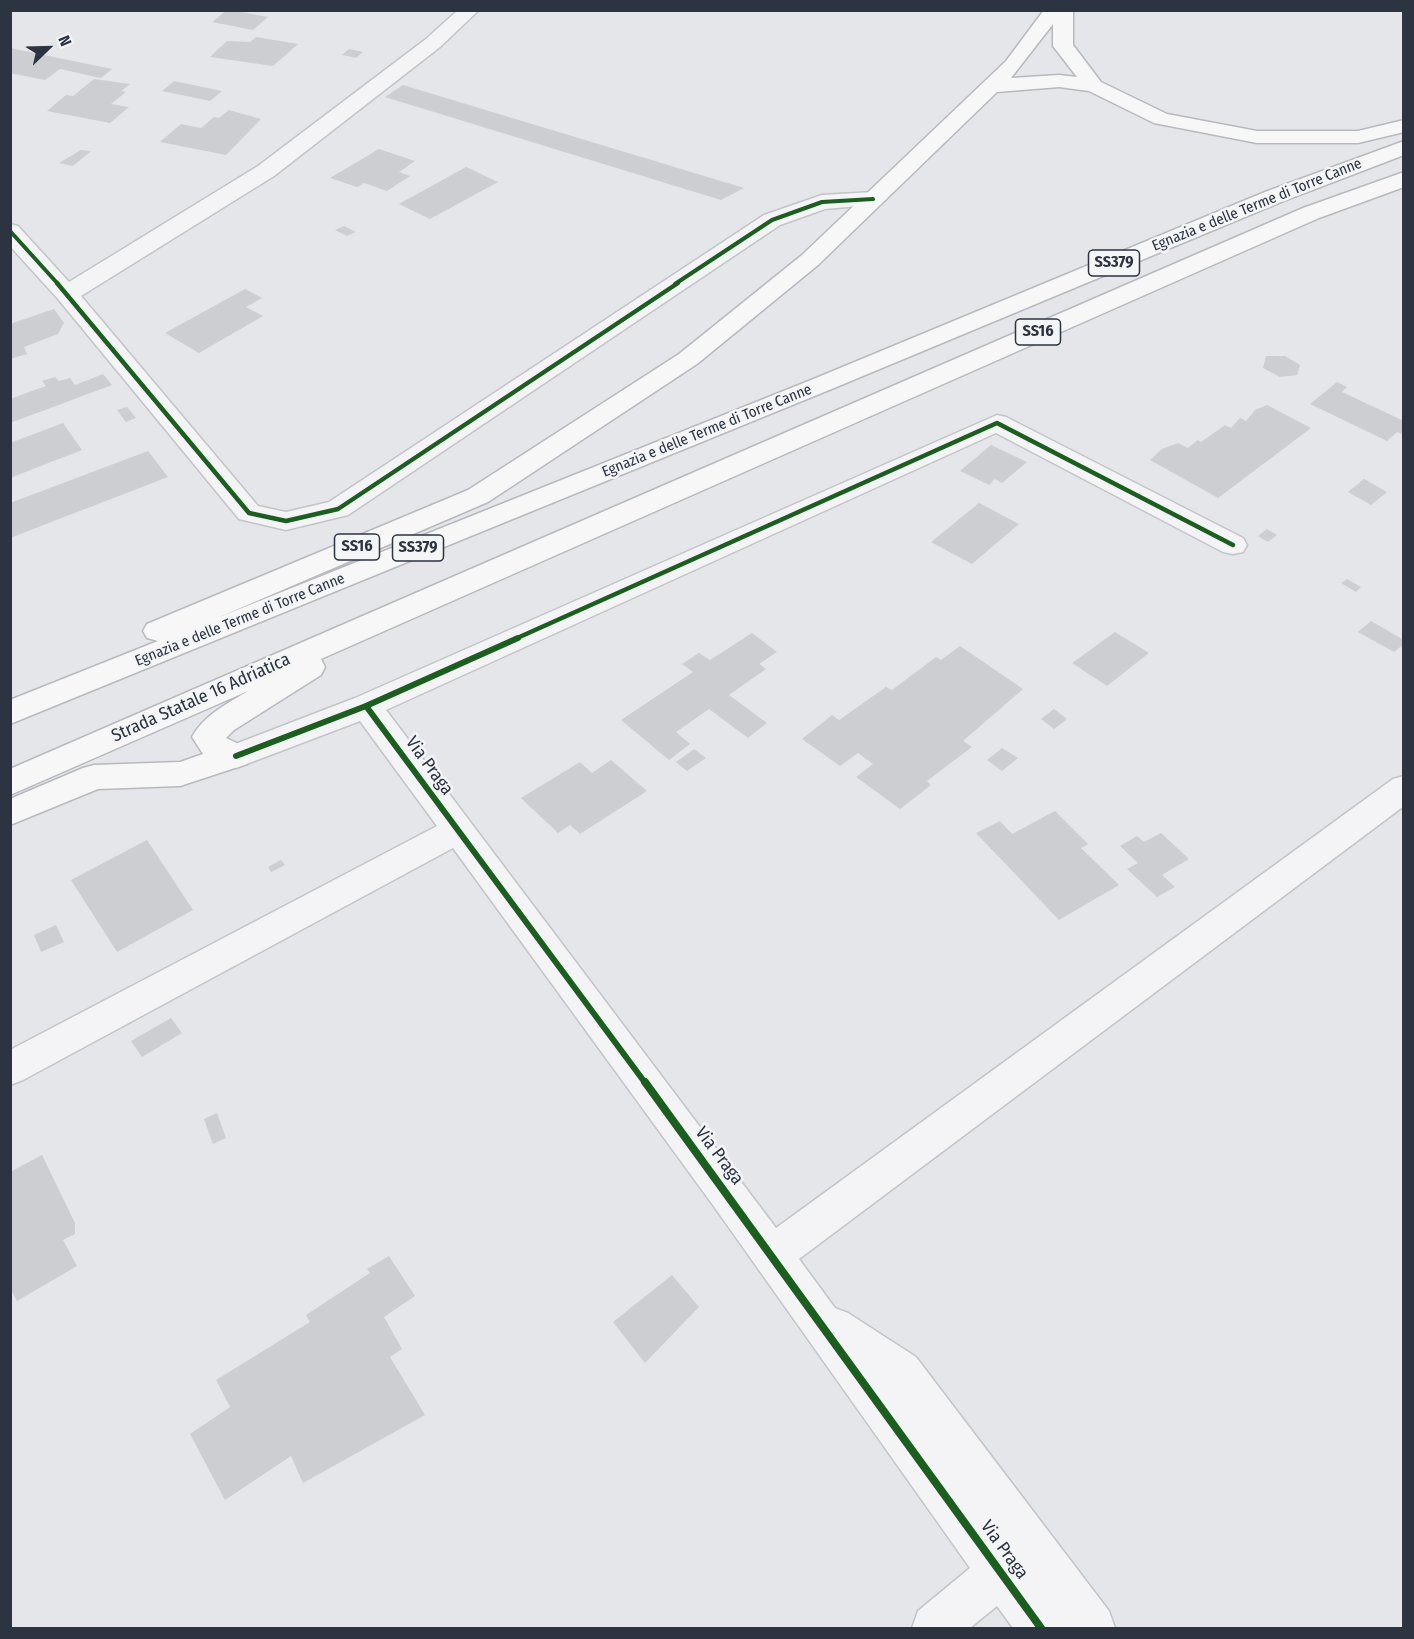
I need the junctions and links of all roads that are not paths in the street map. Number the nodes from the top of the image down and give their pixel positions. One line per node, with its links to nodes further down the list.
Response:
1 (470, 10): 11 (street)
2 (1054, 10): 4 (highway, SS16)
3 (1063, 10): 5 (highway)
4 (991, 86): 5 (highway); 9 (highway, SS16)
5 (1094, 86): 6 (highway)
6 (1404, 126)
7 (1404, 147): 16 (highway, Egnazia e delle Terme di Torre Canne / SS379)
8 (1404, 179): 13 (highway, Egnazia e delle Terme di Torre Canne / SS16)
9 (873, 199): 11 (street); 15 (highway, SS16)
10 (10, 231): 11 (street)
11 (68, 294)
12 (1233, 545): 14 (street)
13 (392, 614): 17 (highway); 18 (highway, Strada Statale 16 Adriatica)
14 (366, 706): 17 (street); 21 (street, Via Praga)
15 (10, 709)
16 (10, 713)
17 (236, 756): 20 (highway)
18 (10, 783)
19 (1404, 788): 23 (street)
20 (10, 813)
21 (457, 831): 22 (street); 23 (street, Via Praga)
22 (10, 1069)
23 (772, 1255): 24 (street, Via Praga)
24 (816, 1317): 25 (street, Via Praga); 28 (street, Via Praga)
25 (1000, 1572): 26 (street); 27 (street, Via Praga)
26 (935, 1629)
27 (1041, 1629)
28 (1092, 1629)

